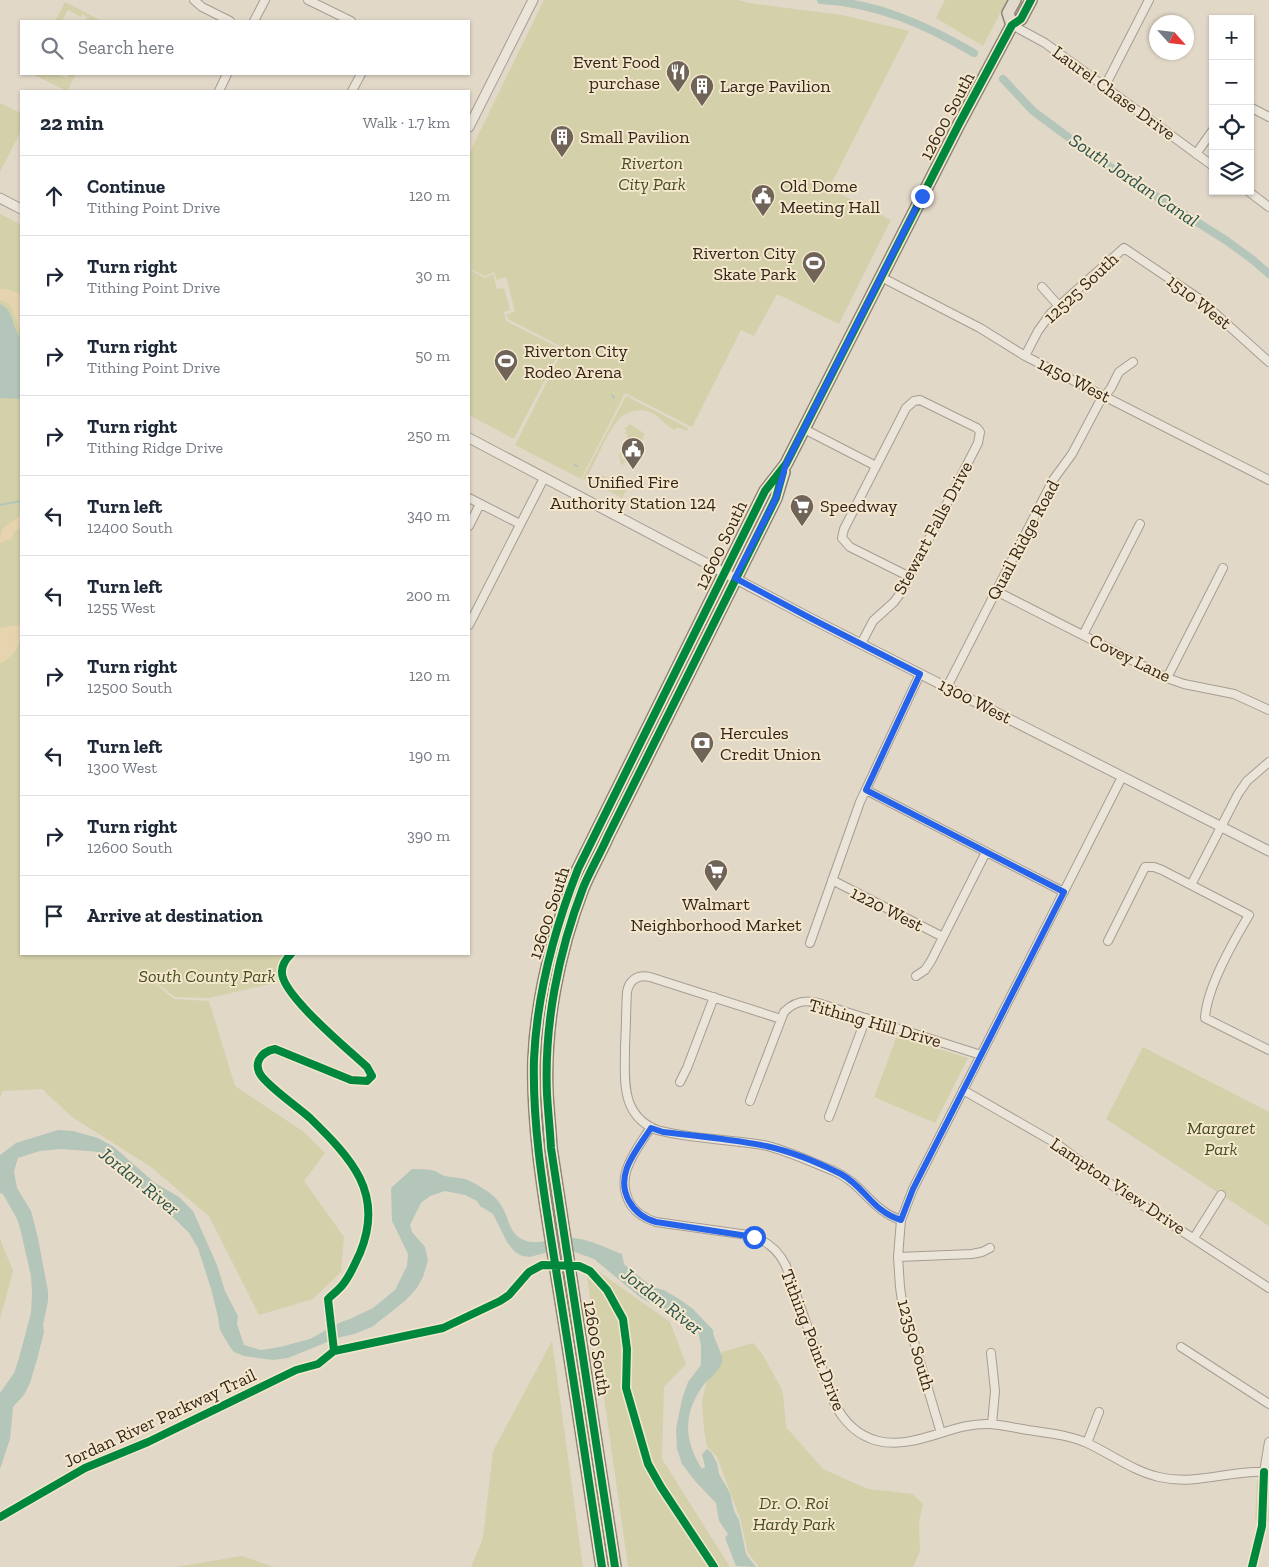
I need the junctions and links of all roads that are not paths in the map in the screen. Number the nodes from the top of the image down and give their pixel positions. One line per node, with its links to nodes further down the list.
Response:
1 (194, 0): 8 (street)
2 (265, 0): 9 (street)
3 (308, 0): 10 (street)
4 (533, 0): 19 (street)
5 (1015, 0): 11 (main road, 12600 South)
6 (1031, 0): 11 (main road, 12600 South)
7 (1150, 0): 14 (street)
8 (228, 20)
9 (255, 20)
10 (348, 20)
11 (1012, 25): 14 (street, Laurel Chase Drive); 28 (main road, 12600 South)
12 (226, 75): 15 (street)
13 (360, 75): 16 (street)
14 (1105, 86): 21 (street, Laurel Chase Drive)
15 (219, 90)
16 (353, 90)
17 (1254, 109): 18 (street)
18 (1269, 117)
19 (470, 125)
20 (1209, 136): 21 (street)
21 (1196, 154): 22 (street, Laurel Chase Drive)
22 (1209, 163)
23 (1253, 195): 25 (street)
24 (0, 198): 26 (street)
25 (1269, 207)
26 (20, 208)
27 (1124, 248): 30 (street, 12525 South); 33 (street, 1510 West)
28 (881, 277): 31 (street, 1450 West); 35 (main road, 12600 South)
29 (1042, 287): 30 (street)
30 (1058, 305): 31 (street, 12525 South)
31 (1025, 356): 34 (street, 1450 West)
32 (1133, 362): 34 (street, Quail Ridge Road)
33 (1269, 362)
34 (1105, 396): 40 (street, 1450 West); 50 (street, Quail Ridge Road)
35 (804, 429): 37 (main road, 12600 South); 38 (street)
36 (470, 439): 39 (street, 1300 West)
37 (786, 464): 47 (main road, 12600 South); 49 (main road, 12600 South)
38 (876, 466): 48 (street); 48 (street, Stewart Falls Drive)
39 (544, 478): 44 (street); 47 (street, 1300 West)
40 (1269, 480)
41 (470, 499): 42 (street)
42 (480, 504): 43 (street); 44 (street)
43 (470, 524)
44 (520, 524): 51 (street)
45 (1140, 524): 52 (street)
46 (1223, 568): 55 (street)
47 (724, 572): 49 (street, 1300 West); 96 (main road, 12600 South)
48 (910, 577): 53 (street, Stewart Falls Drive)
49 (735, 578): 53 (street, 1300 West); 97 (main road, 12600 South)
50 (996, 591): 52 (street, Covey Lane); 56 (street, Quail Ridge Road)
51 (470, 623)
52 (1083, 635): 55 (street, Covey Lane)
53 (862, 644): 54 (street, 1300 West)
54 (920, 674): 56 (street, 1300 West); 60 (street)
55 (1167, 678): 57 (street, Covey Lane)
56 (947, 687): 59 (street, 1300 West)
57 (1269, 710)
58 (1269, 762): 61 (street)
59 (1122, 776): 61 (street, 1300 West); 66 (street, 12350 South)
60 (866, 790): 63 (street); 64 (street)
61 (1220, 827): 62 (street, 1300 West); 65 (street)
62 (1269, 851)
63 (986, 852): 66 (street); 67 (street)
64 (832, 880): 67 (street, 1220 West); 69 (street)
65 (1191, 885): 68 (street); 74 (street)
66 (1064, 892): 75 (street, 12350 South)
67 (943, 937): 70 (street)
68 (1108, 941)
69 (810, 943)
70 (916, 976)
71 (714, 997): 73 (street, Tithing Hill Drive); 76 (street); 80 (street, Tithing Hill Drive)
72 (866, 1018): 73 (street, Tithing Hill Drive); 75 (street, Tithing Hill Drive); 79 (street)
73 (781, 1019): 78 (street)
74 (1269, 1050)
75 (981, 1055): 77 (street, 12350 South)
76 (680, 1082)
77 (963, 1090): 82 (street, 12350 South); 83 (street, Lampton View Drive)
78 (750, 1101)
79 (829, 1117)
80 (651, 1128): 82 (street); 92 (street, Tithing Point Drive)
81 (1222, 1195): 83 (street)
82 (901, 1220): 85 (street, 12350 South)
83 (1194, 1238): 86 (street, Lampton View Drive)
84 (990, 1248): 85 (street)
85 (898, 1257): 92 (street, 12350 South)
86 (1269, 1288)
87 (1181, 1347): 89 (street)
88 (991, 1353): 91 (street)
89 (1269, 1404)
90 (1098, 1412): 94 (street)
91 (992, 1424): 92 (street, Tithing Point Drive); 94 (street, Tithing Point Drive)
92 (941, 1433)
93 (1269, 1442): 95 (street)
94 (1087, 1443): 95 (street, Tithing Point Drive)
95 (1267, 1472)
96 (602, 1567)
97 (615, 1567)

